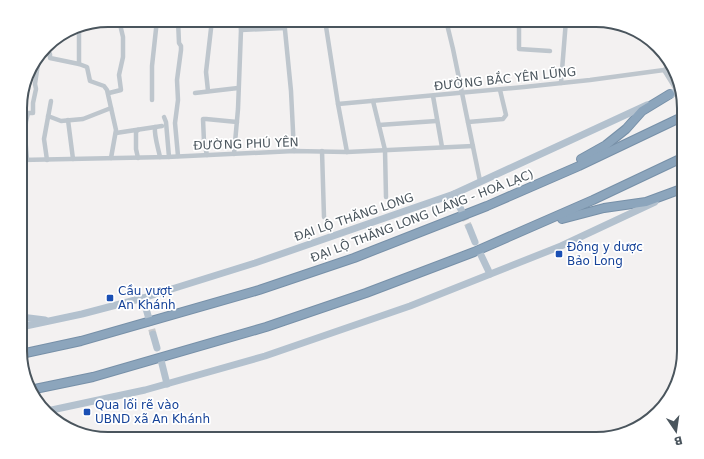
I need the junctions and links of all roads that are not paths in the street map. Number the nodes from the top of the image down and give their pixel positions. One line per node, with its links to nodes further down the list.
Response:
1 (121, 27): 24 (street)
2 (156, 27): 29 (street)
3 (178, 27): 55 (street)
4 (211, 27): 22 (street)
5 (241, 27): 11 (street)
6 (326, 27): 32 (street)
7 (448, 27): 26 (street)
8 (520, 27): 13 (street)
9 (565, 27): 18 (street)
10 (285, 28): 11 (street); 50 (street)
11 (241, 30): 19 (street)
12 (79, 32): 15 (street)
13 (550, 51)
14 (48, 54): 15 (street)
15 (79, 64): 24 (street)
16 (37, 70): 36 (street)
17 (664, 70): 18 (street, ĐƯỜNG BẮC YÊN LŨNG); 20 (street)
18 (561, 83): 21 (street, ĐƯỜNG BẮC YÊN LŨNG)
19 (238, 88): 22 (street); 40 (street)
20 (674, 89)
21 (500, 90): 26 (street, ĐƯỜNG BẮC YÊN LŨNG); 41 (street)
22 (208, 91): 25 (street)
23 (675, 92): 64 (main road, ĐẠI LỘ THĂNG LONG)
24 (109, 93): 33 (street)
25 (195, 93)
26 (462, 93): 28 (street, ĐƯỜNG BẮC YÊN LŨNG); 41 (street)
27 (675, 93): 69 (highway)
28 (433, 96): 30 (street, ĐƯỜNG BẮC YÊN LŨNG); 39 (street)
29 (152, 100)
30 (373, 101): 32 (street, ĐƯỜNG BẮC YÊN LŨNG); 42 (street)
31 (51, 102): 34 (street)
32 (338, 104): 52 (street)
33 (111, 108): 38 (street); 46 (street)
34 (48, 116): 38 (street); 62 (street)
35 (164, 117): 57 (street)
36 (27, 118)
37 (677, 119): 69 (highway, ĐẠI LỘ THĂNG LONG (LÁNG - HOÀ LẠC))
38 (68, 120): 60 (street)
39 (436, 121): 42 (street); 48 (street)
40 (237, 122): 53 (street); 54 (street)
41 (468, 122): 47 (street)
42 (379, 125): 49 (street)
43 (162, 126): 44 (street)
44 (155, 127): 45 (street); 56 (street)
45 (138, 130): 46 (street); 59 (street)
46 (116, 133): 58 (street)
47 (473, 146): 48 (street, ĐƯỜNG PHÚ YÊN); 64 (street)
48 (442, 147): 49 (street, ĐƯỜNG PHÚ YÊN)
49 (384, 150): 52 (street, ĐƯỜNG PHÚ YÊN); 68 (street)
50 (294, 151): 51 (street, ĐƯỜNG PHÚ YÊN); 53 (street, ĐƯỜNG PHÚ YÊN)
51 (322, 151): 52 (street, ĐƯỜNG PHÚ YÊN); 71 (street)
52 (347, 152)
53 (234, 154): 54 (street, ĐƯỜNG PHÚ YÊN)
54 (207, 155): 55 (street, ĐƯỜNG PHÚ YÊN)
55 (178, 156): 57 (street, ĐƯỜNG PHÚ YÊN)
56 (160, 157): 57 (street, ĐƯỜNG PHÚ YÊN); 59 (street, ĐƯỜNG PHÚ YÊN)
57 (169, 157)
58 (111, 158): 59 (street, ĐƯỜNG PHÚ YÊN); 60 (street, ĐƯỜNG PHÚ YÊN)
59 (138, 158)
60 (73, 159): 62 (street, ĐƯỜNG PHÚ YÊN)
61 (27, 160): 62 (street, ĐƯỜNG PHÚ YÊN)
62 (47, 160)
63 (677, 160): 74 (highway)
64 (480, 181): 67 (main road, ĐẠI LỘ THĂNG LONG)
65 (677, 191): 74 (highway)
66 (677, 191): 75 (main road)
67 (454, 194): 70 (main road); 76 (main road, ĐẠI LỘ THĂNG LONG)
68 (386, 197)
69 (487, 206): 83 (highway, ĐẠI LỘ THĂNG LONG (LÁNG - HOÀ LẠC))
70 (463, 214)
71 (324, 217)
72 (469, 227): 73 (main road)
73 (475, 242)
74 (477, 253): 75 (main road); 86 (highway)
75 (490, 274): 85 (main road)
76 (143, 298): 78 (main road); 79 (main road, ĐẠI LỘ THĂNG LONG)
77 (27, 318): 79 (main road)
78 (149, 319)
79 (51, 321): 80 (main road, ĐẠI LỘ THĂNG LONG)
80 (27, 326)
81 (153, 334): 82 (main road)
82 (157, 348)
83 (27, 353)
84 (161, 360): 85 (main road)
85 (168, 384): 87 (main road)
86 (36, 389)
87 (62, 408): 88 (main road); 89 (main road)
88 (53, 410)
89 (56, 412)

